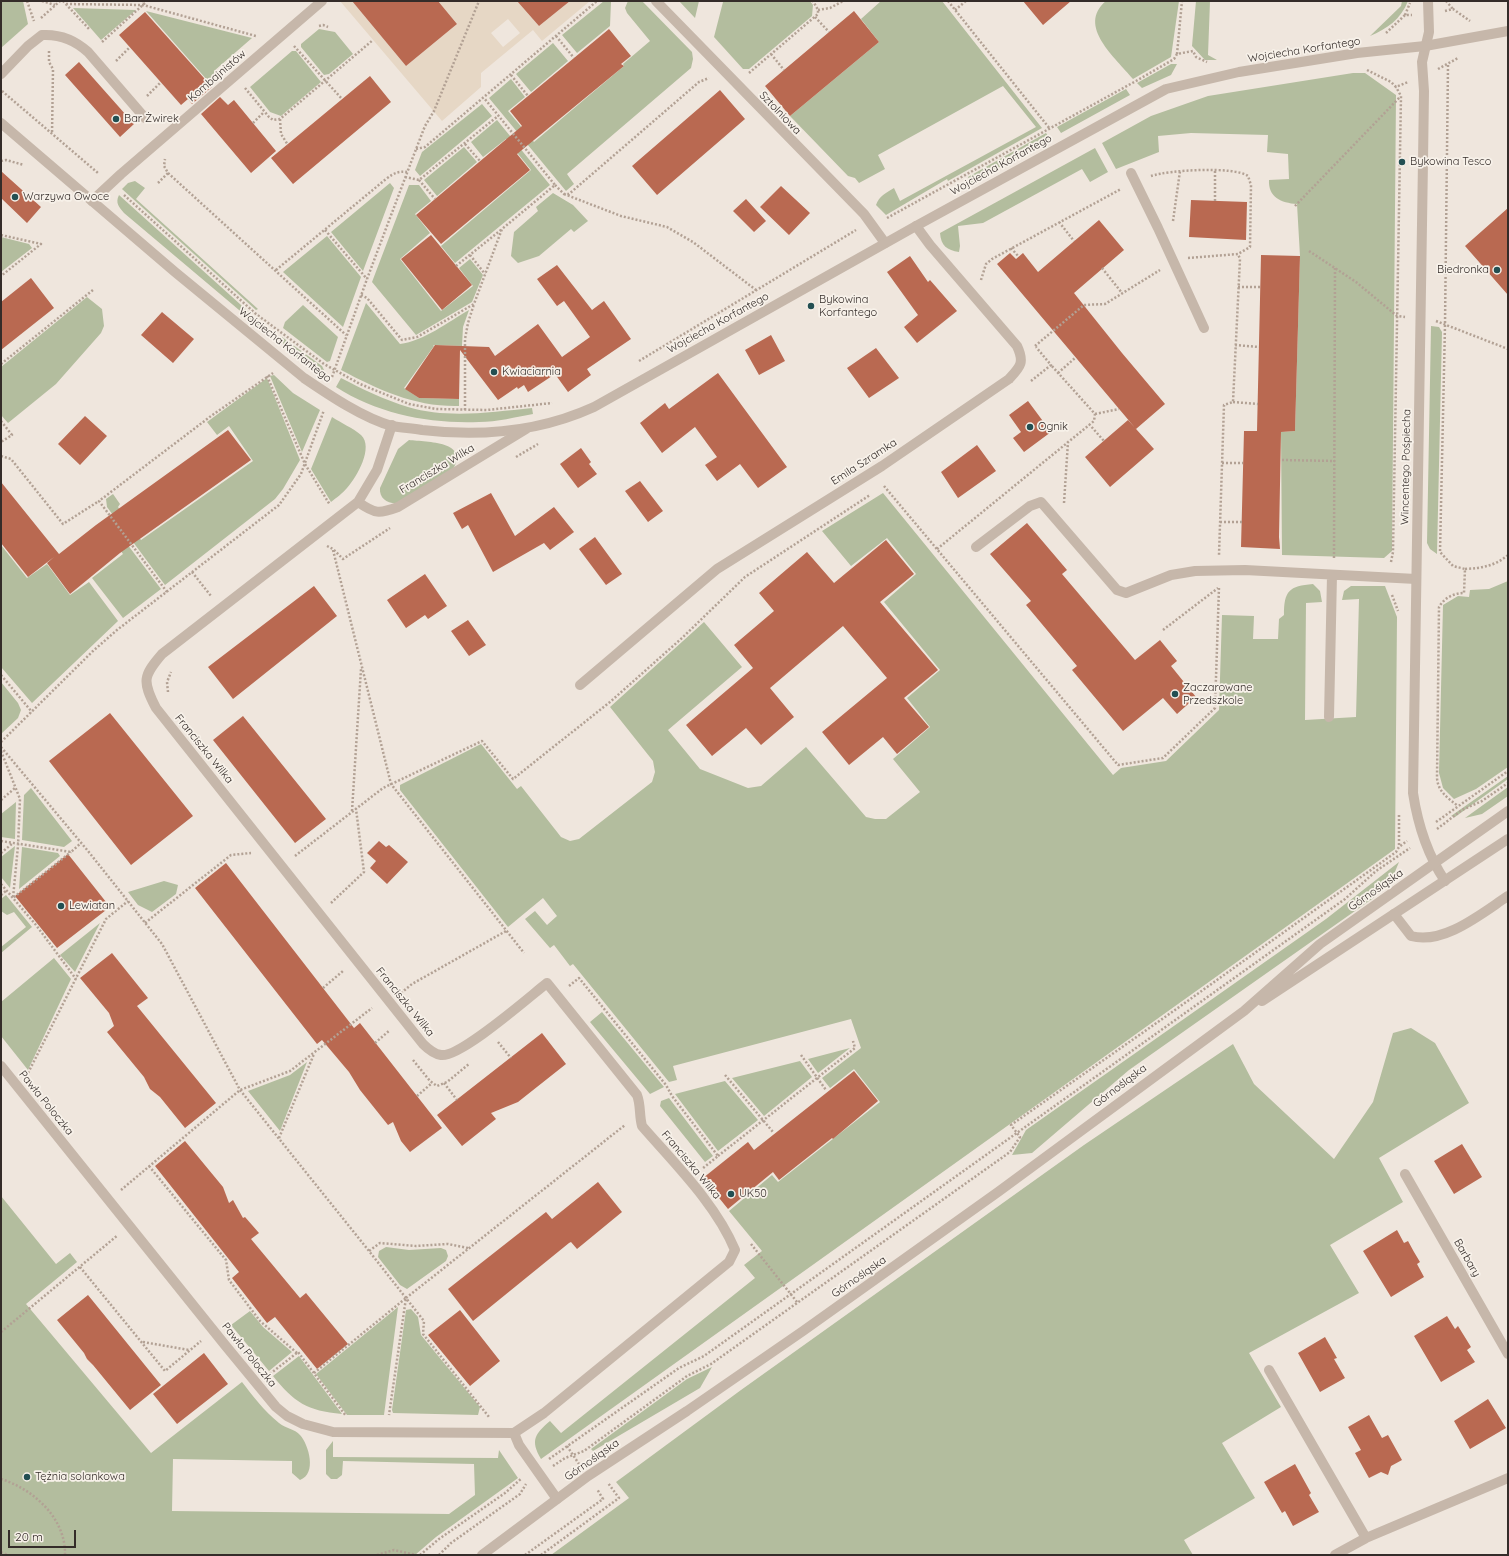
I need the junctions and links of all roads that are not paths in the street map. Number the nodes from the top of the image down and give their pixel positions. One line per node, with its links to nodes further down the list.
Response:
1 (656, 1): 12 (street, Sztolniowa)
2 (1428, 1): 5 (street, Wincentego Pośpiecha)
3 (322, 2): 10 (street, Kombajnistów)
4 (1508, 31): 5 (street, Wojciecha Korfantego)
5 (1425, 46): 11 (street, Wojciecha Korfantego); 19 (street, Wincentego Pośpiecha)
6 (1, 74): 7 (street)
7 (145, 118)
8 (1, 123): 10 (street, Wojciecha Korfantego)
9 (1131, 173): 13 (street)
10 (92, 201): 14 (street, Wojciecha Korfantego)
11 (916, 226): 12 (street, Wojciecha Korfantego); 20 (street, Emila Szramka)
12 (885, 243): 15 (street, Wojciecha Korfantego)
13 (1204, 328)
14 (392, 426): 15 (street, Wojciecha Korfantego); 16 (street, Franciszka Wilka)
15 (526, 429): 16 (street, Franciszka Wilka)
16 (358, 502): 33 (street, Franciszka Wilka)
17 (976, 547): 18 (street)
18 (1332, 575): 19 (street); 21 (street)
19 (1416, 579): 24 (street, Wincentego Pośpiecha)
20 (580, 685)
21 (1329, 717)
22 (1508, 811): 24 (street, Górnośląska)
23 (1508, 839): 25 (street, Górnośląska)
24 (1434, 864): 25 (street, Wincentego Pośpiecha); 28 (street, Górnośląska)
25 (1445, 881): 27 (street, Górnośląska)
26 (1508, 896): 27 (street)
27 (1394, 914): 28 (street, Górnośląska)
28 (1244, 1011): 35 (street, Górnośląska)
29 (1, 1066): 33 (street, Pawła Poloczka)
30 (1405, 1174): 31 (street, Barbary)
31 (1508, 1354)
32 (1269, 1370): 36 (street)
33 (514, 1433): 35 (street)
34 (1508, 1478): 36 (street)
35 (557, 1499): 37 (street, Górnośląska)
36 (1366, 1538): 38 (street)
37 (482, 1555)
38 (1335, 1555)

